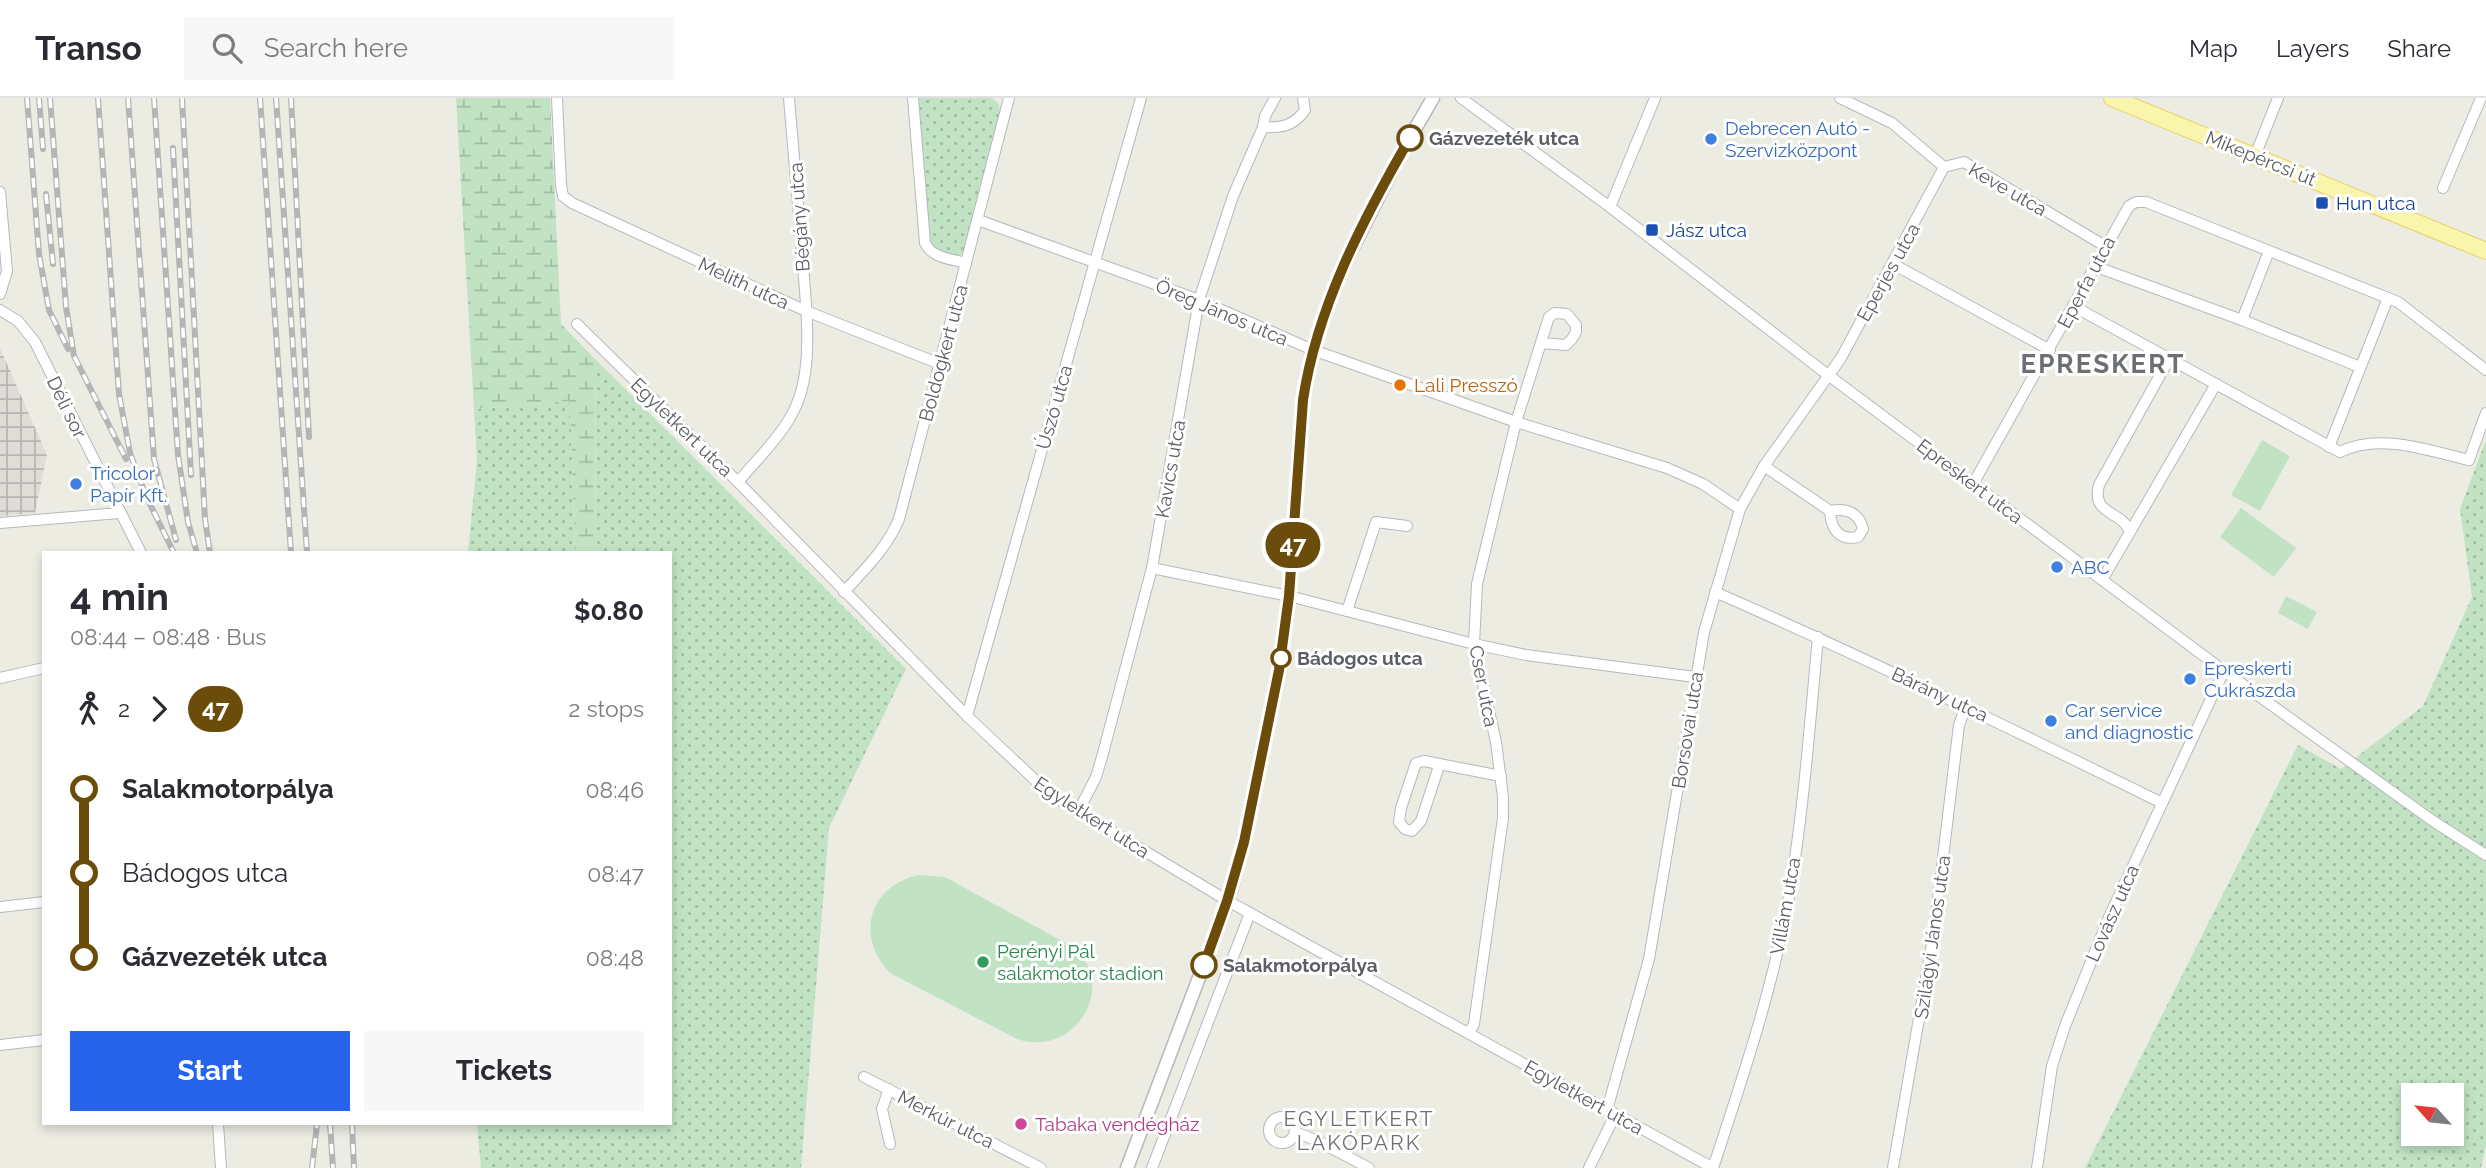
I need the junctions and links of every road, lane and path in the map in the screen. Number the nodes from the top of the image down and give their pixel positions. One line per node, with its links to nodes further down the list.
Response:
1 (558, 98): 34 (street, Melith utca)
2 (789, 98): 34 (street, Bégány utca)
3 (913, 98): 26 (street)
4 (1009, 98): 21 (street, Boldogkert utca)
5 (1141, 98): 25 (street, Úszó utca)
6 (1275, 98): 15 (street, Kavics utca)
7 (1303, 98): 15 (street)
8 (1433, 98): 39 (street)
9 (1461, 98): 20 (street, Epreskert utca)
10 (1655, 98): 20 (street)
11 (1840, 98): 17 (street, Keve utca)
12 (2112, 98): 16 (main road, Mikepércsi út)
13 (2278, 98): 16 (street)
14 (2482, 98): 18 (street)
15 (1263, 127): 31 (street, Kavics utca)
16 (2255, 156): 24 (main road, Mikepércsi út)
17 (1944, 167): 22 (street, Keve utca); 27 (street, Eperjes utca)
18 (2443, 188)
19 (0, 192): 29 (street)
20 (1610, 207): 44 (street, Epreskert utca)
21 (978, 220): 25 (street, Öreg János utca); 26 (street, Boldogkert utca)
22 (2105, 246): 23 (street, Eperfa utca); 28 (street, Eperfa utca)
23 (2269, 251): 30 (street); 35 (street)
24 (2486, 251)
25 (1095, 262): 31 (street, Öreg János utca); 72 (street, Úszó utca)
26 (966, 263): 41 (street, Boldogkert utca)
27 (1893, 264): 38 (street); 44 (street, Eperjes utca)
28 (2094, 267): 32 (street, Eperfa utca); 35 (street)
29 (0, 294)
30 (2388, 298): 42 (street); 43 (street)
31 (1199, 300): 39 (street, Öreg János utca); 59 (street, Kavics utca)
32 (2073, 306): 38 (street, Eperfa utca); 40 (street)
33 (0, 310): 54 (street, Déli sor)
34 (806, 311): 41 (street, Melith utca); 50 (street, Bégány utca)
35 (2242, 320): 42 (street)
36 (577, 324): 50 (street, Egyletkert utca)
37 (1541, 343): 47 (street, Cser utca)
38 (2050, 349): 51 (street, Eperfa utca)
39 (1313, 350): 47 (street, Öreg János utca); 63 (street)
40 (2169, 359): 45 (street); 57 (street)
41 (940, 364): 61 (street, Boldogkert utca)
42 (2360, 367): 48 (street)
43 (2486, 370)
44 (1828, 375): 49 (street, Borsovai utca); 51 (street, Epreskert utca)
45 (2217, 384): 48 (street); 57 (street)
46 (2486, 413): 48 (street)
47 (1516, 422): 52 (street, Öreg János utca); 66 (street, Cser utca)
48 (2329, 447)
49 (1764, 466): 52 (street, Borsovai utca); 53 (street)
50 (738, 482): 61 (street, Egyletkert utca)
51 (1973, 484): 60 (street, Epreskert utca)
52 (1740, 509): 62 (street, Borsovai utca)
53 (1830, 511)
54 (119, 513): 55 (street); 58 (street, Déli sor)
55 (0, 523)
56 (1407, 526): 64 (street)
57 (2130, 532): 60 (street)
58 (140, 551)
59 (1152, 568): 63 (street); 76 (street, Kavics utca)
60 (2102, 580): 68 (street, Epreskert utca)
61 (844, 592): 72 (street, Egyletkert utca)
62 (1716, 592): 65 (street, Bárány utca); 69 (street, Borsovai utca)
63 (1289, 596): 64 (street); 78 (street)
64 (1347, 611): 66 (street)
65 (1818, 636): 71 (street, Bárány utca); 99 (street, Villám utca)
66 (1474, 644): 69 (street); 74 (street, Cser utca)
67 (42, 668): 70 (street)
68 (2224, 671): 75 (street, Lovász utca); 77 (street, Epreskert utca)
69 (1695, 677): 87 (street, Borsovai utca)
70 (0, 678)
71 (1966, 706): 75 (street, Bárány utca); 100 (street, Szilágyi János utca)
72 (967, 716): 76 (street, Egyletkert utca)
73 (1438, 769): 74 (street)
74 (1501, 776): 82 (street, Cser utca)
75 (2161, 803): 101 (street, Lovász utca)
76 (1078, 812): 78 (street, Egyletkert utca)
77 (2486, 855)
78 (1227, 901): 81 (street, Egyletkert utca); 95 (street)
79 (42, 902): 80 (street)
80 (0, 907)
81 (1250, 914): 82 (street, Egyletkert utca); 96 (street)
82 (1469, 1033): 87 (street, Egyletkert utca)
83 (42, 1040): 84 (street)
84 (0, 1045)
85 (864, 1077): 86 (street, Merkúr utca)
86 (889, 1090): 90 (street, Merkúr utca); 94 (street, Merkúr utca)
87 (1611, 1113): 98 (street, Borsovai utca); 99 (street, Egyletkert utca)
88 (218, 1125): 91 (street)
89 (1295, 1132): 97 (street)
90 (890, 1144)
91 (220, 1157): 92 (street); 93 (street)
92 (213, 1168)
93 (221, 1168)
94 (1041, 1168)
95 (1127, 1168)
96 (1152, 1168)
97 (1369, 1168)
98 (1589, 1168)
99 (1713, 1168)
100 (1893, 1168)
101 (2037, 1168)

